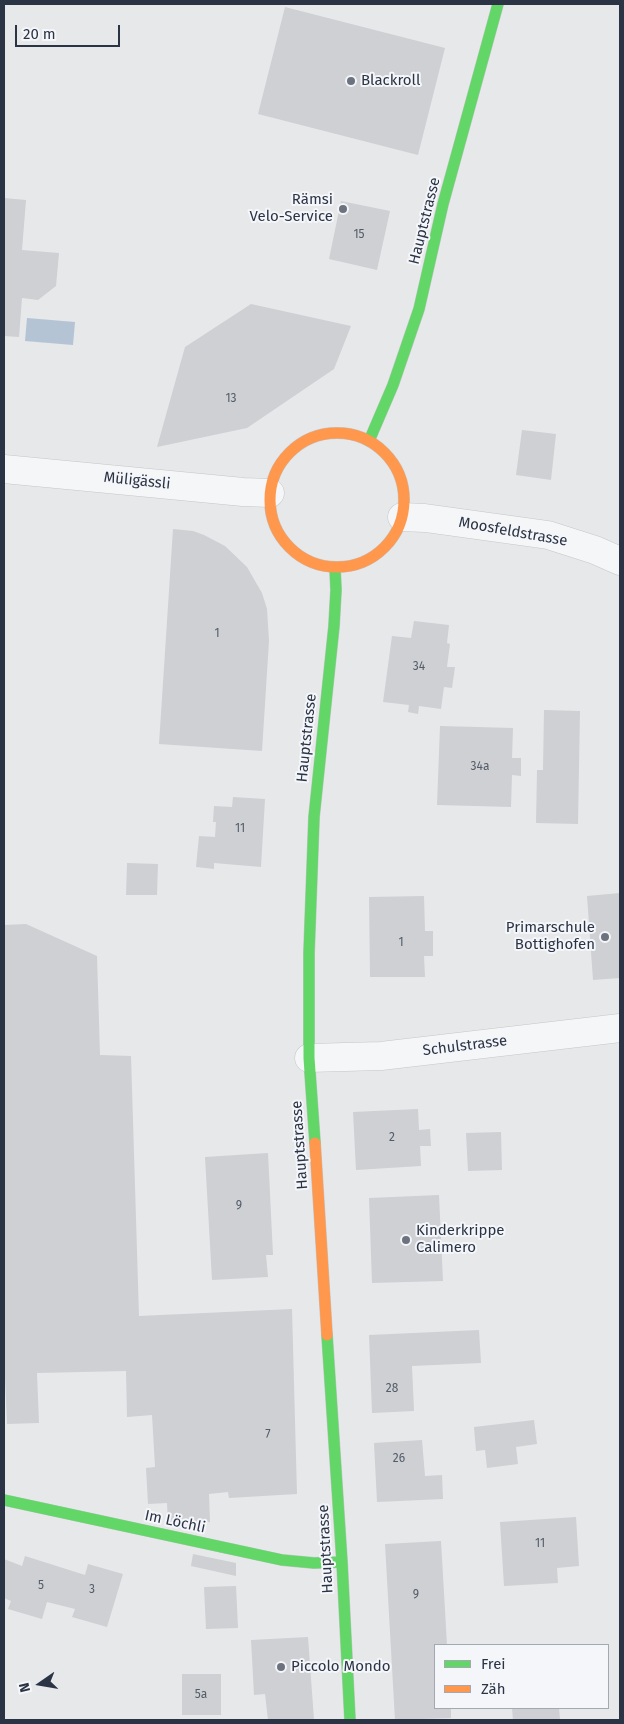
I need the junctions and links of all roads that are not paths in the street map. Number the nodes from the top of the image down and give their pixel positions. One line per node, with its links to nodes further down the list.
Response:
1 (498, 4): 2 (main road, Hauptstrasse)
2 (369, 441): 4 (main road); 5 (main road)
3 (4, 469): 4 (street, Müligässli)
4 (270, 493): 7 (main road)
5 (402, 517): 6 (street, Moosfeldstrasse); 7 (main road)
6 (620, 561)
7 (335, 568): 9 (main road, Hauptstrasse)
8 (620, 1028): 9 (street, Schulstrasse)
9 (309, 1058): 11 (main road, Hauptstrasse)
10 (4, 1500): 11 (main road, Im Löchli)
11 (342, 1562): 12 (main road, Hauptstrasse)
12 (350, 1720)

